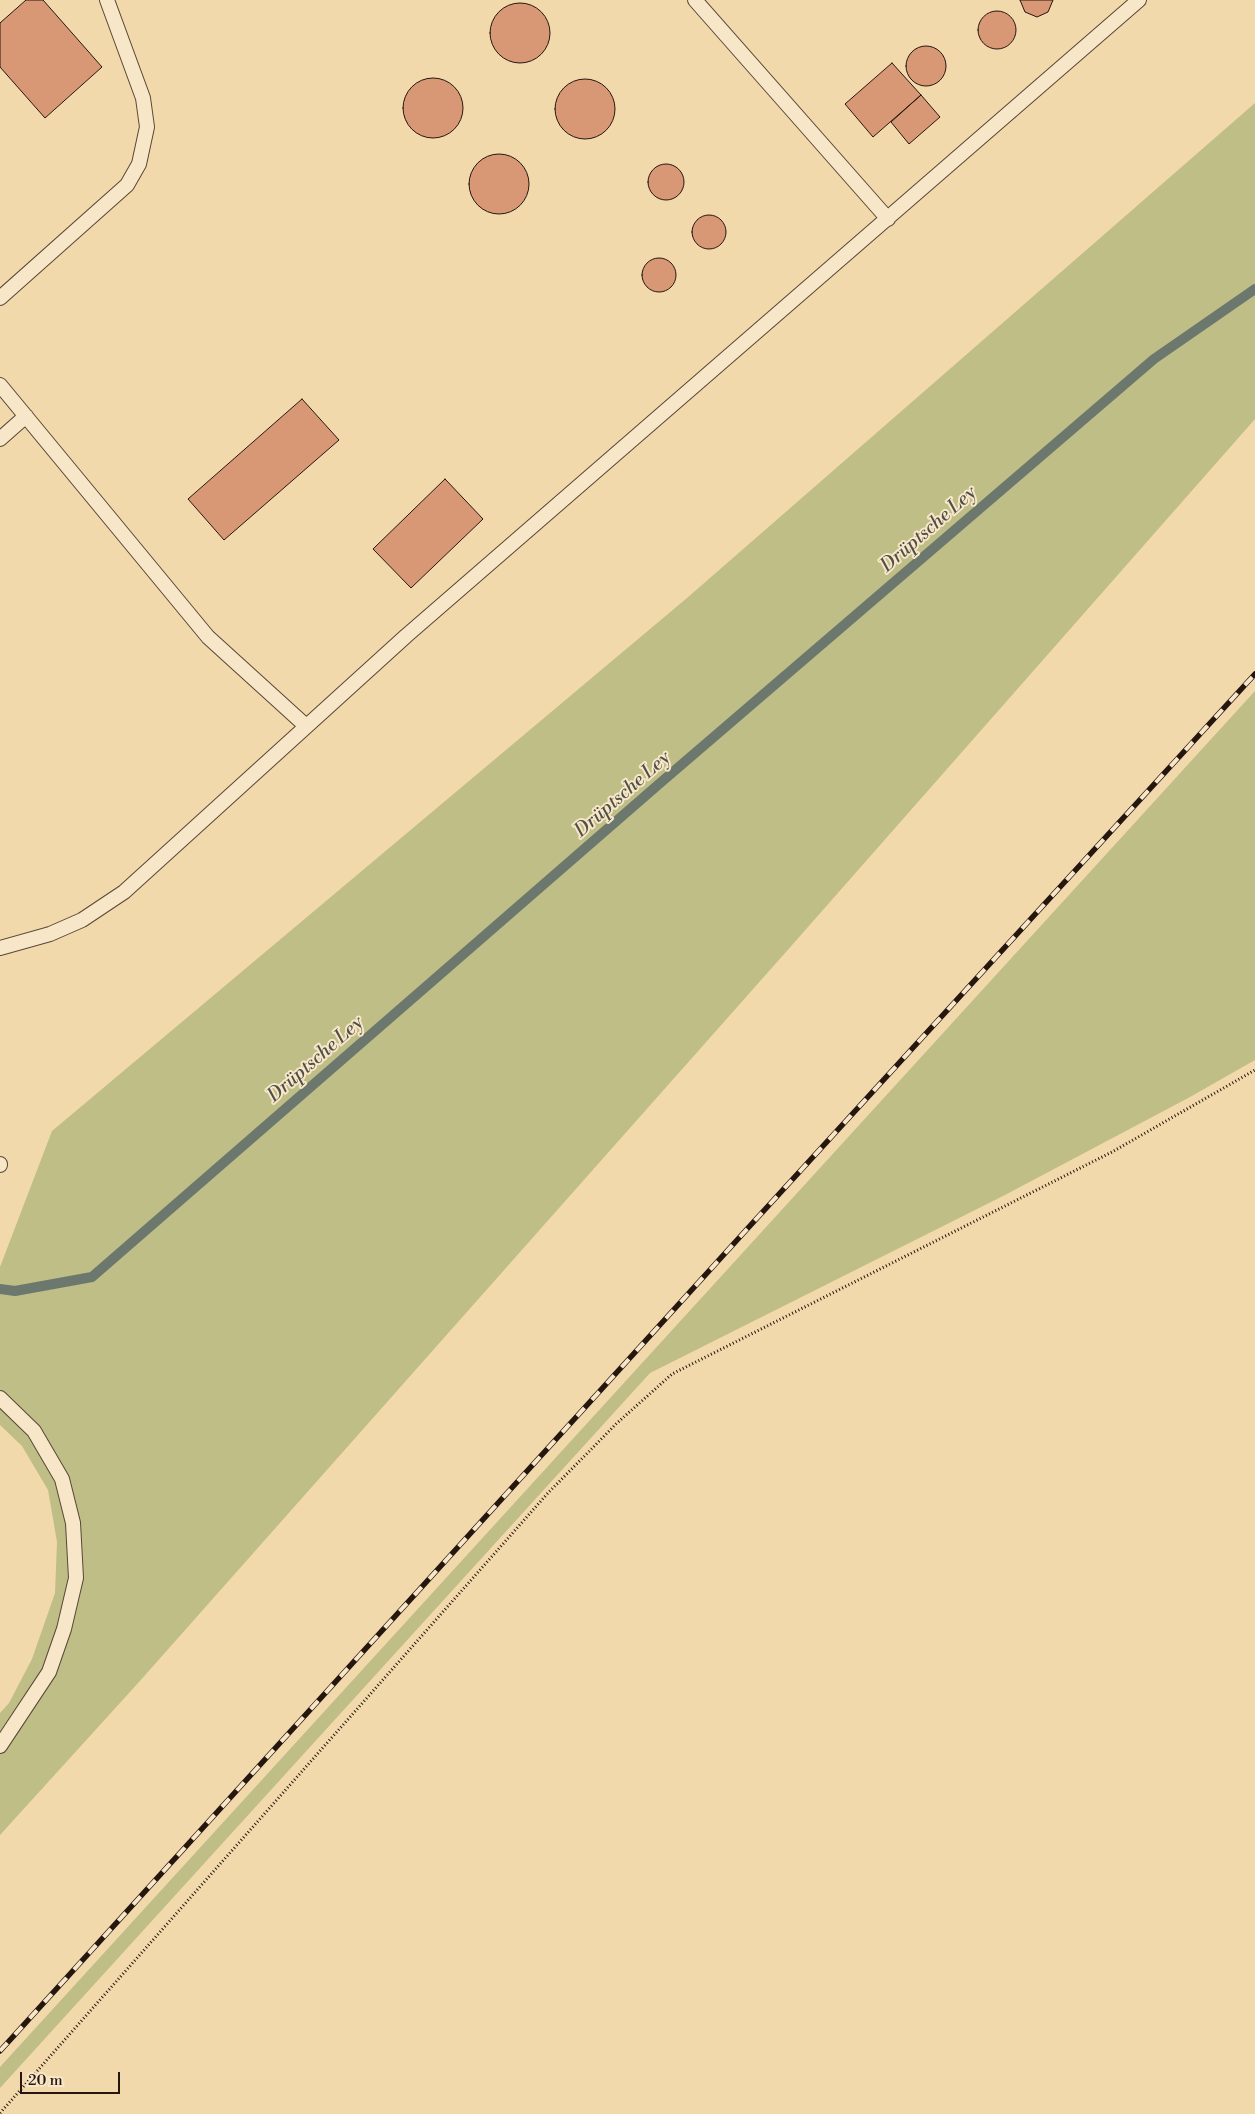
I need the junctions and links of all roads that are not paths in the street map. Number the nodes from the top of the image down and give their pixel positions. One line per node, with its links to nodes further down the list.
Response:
1 (107, 0): 5 (lane)
2 (695, 0): 4 (lane)
3 (1139, 0): 4 (lane)
4 (888, 219): 9 (lane)
5 (0, 298)
6 (0, 385): 7 (lane)
7 (26, 416): 8 (lane); 9 (lane)
8 (0, 439)
9 (306, 726): 10 (lane)
10 (0, 948)
11 (0, 1398): 12 (lane)
12 (0, 1746)

